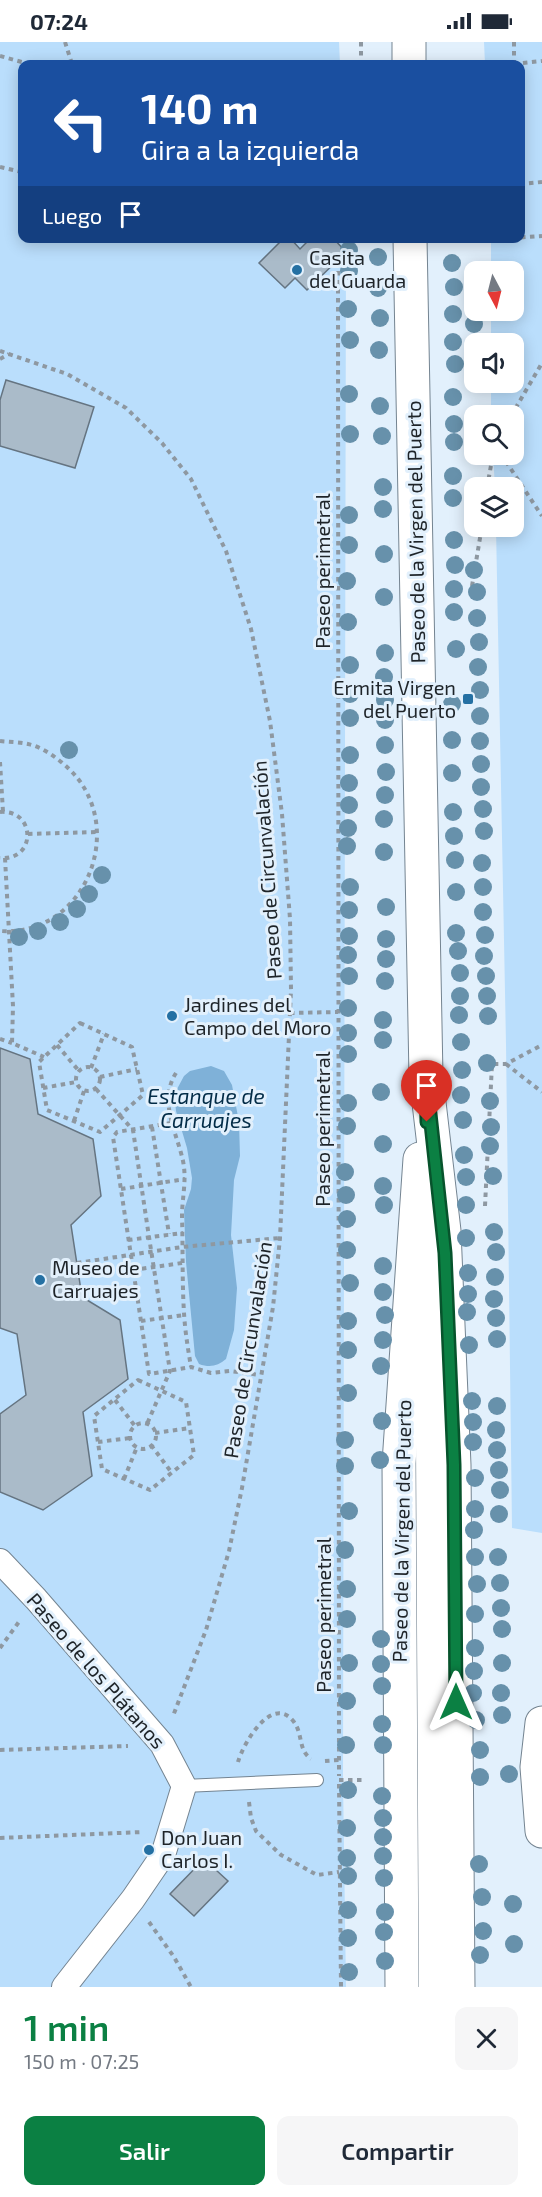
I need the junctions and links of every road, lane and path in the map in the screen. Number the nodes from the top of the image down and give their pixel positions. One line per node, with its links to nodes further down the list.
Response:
1 (65, 42): 6 (path)
2 (361, 42): 7 (path)
3 (409, 42): 8 (main road)
4 (514, 42): 9 (path)
5 (0, 56): 10 (path)
6 (71, 60)
7 (361, 60)
8 (409, 60)
9 (514, 60)
10 (18, 61)
11 (542, 61): 12 (path)
12 (525, 63)
13 (0, 167): 14 (path)
14 (18, 171)
15 (542, 182): 16 (path)
16 (525, 184)
17 (542, 236): 18 (path)
18 (525, 237)
19 (411, 243): 52 (main road, Paseo de la Virgen del Puerto)
20 (338, 271): 38 (path, Paseo perimetral)
21 (0, 351): 22 (path, Paseo de Circunvalación)
22 (10, 354): 23 (path); 39 (path, Paseo de Circunvalación)
23 (0, 359)
24 (542, 363): 25 (path)
25 (517, 405)
26 (508, 465): 27 (path)
27 (542, 516)
28 (480, 537): 29 (path)
29 (472, 586)
30 (0, 741): 33 (path)
31 (0, 762): 32 (path)
32 (1, 812): 34 (path)
33 (98, 832): 34 (path); 37 (path)
34 (28, 834): 35 (path)
35 (3, 858): 37 (path)
36 (0, 931): 37 (path)
37 (8, 931): 42 (path)
38 (338, 1012): 39 (path); 103 (path, Paseo perimetral)
39 (290, 1013): 71 (path, Paseo de Circunvalación)
40 (104, 1034): 43 (path); 47 (path); 48 (path)
41 (0, 1040): 42 (path)
42 (12, 1043): 45 (path)
43 (57, 1045): 45 (path); 49 (path)
44 (542, 1045): 46 (path)
45 (44, 1057): 54 (path)
46 (506, 1064): 57 (path); 67 (path)
47 (91, 1068): 49 (path); 51 (path)
48 (137, 1070): 51 (path); 58 (path)
49 (79, 1071): 53 (path)
50 (176, 1073): 60 (path)
51 (100, 1077): 55 (path)
52 (426, 1077): 117 (main road, Paseo de la Virgen del Puerto); 118 (street, Paseo de la Virgen del Puerto); 119 (main road, Paseo de la Virgen del Puerto)
53 (76, 1082): 54 (path); 56 (path)
54 (43, 1088): 59 (path)
55 (96, 1089): 56 (path); 58 (path)
56 (84, 1091): 59 (path)
57 (542, 1092)
58 (119, 1115): 59 (path); 62 (path)
59 (74, 1121)
60 (171, 1123): 61 (path); 63 (path)
61 (153, 1127): 62 (path); 64 (path)
62 (133, 1130): 65 (path); 66 (path)
63 (185, 1179): 64 (path); 68 (path)
64 (161, 1182): 65 (path); 69 (path)
65 (141, 1185): 66 (path); 70 (path)
66 (121, 1189): 72 (path)
67 (485, 1206)
68 (183, 1233): 69 (path); 73 (path)
69 (169, 1234): 70 (path)
70 (149, 1237): 72 (path); 74 (path)
71 (280, 1238): 73 (path); 85 (path, Paseo de Circunvalación)
72 (129, 1240): 75 (path)
73 (182, 1247): 74 (path); 77 (path)
74 (152, 1252): 75 (path); 78 (path)
75 (130, 1255): 76 (path); 79 (path)
76 (76, 1263)
77 (182, 1263): 78 (path); 80 (path)
78 (154, 1267): 79 (path); 81 (path)
79 (133, 1270): 82 (path)
80 (184, 1315): 81 (path); 83 (path)
81 (162, 1318): 82 (path); 84 (path)
82 (141, 1321): 84 (path)
83 (191, 1368): 84 (path); 85 (path)
84 (170, 1371): 86 (path)
85 (260, 1375): 100 (path, Paseo de Circunvalación)
86 (161, 1391): 87 (path); 88 (path); 90 (path)
87 (115, 1400): 89 (path); 93 (path)
88 (147, 1424): 89 (path); 91 (path)
89 (135, 1426): 92 (path)
90 (190, 1428): 91 (path); 96 (path)
91 (155, 1434): 94 (path)
92 (130, 1438): 93 (path); 95 (path)
93 (98, 1442): 97 (path)
94 (151, 1446): 95 (path); 96 (path)
95 (137, 1447): 97 (path)
96 (172, 1473): 97 (path)
97 (124, 1479)
98 (0, 1561): 100 (street, Paseo de los Plátanos)
99 (542, 1724): 110 (main road)
100 (162, 1744): 101 (path); 107 (street, Paseo de los Plátanos)
101 (0, 1750)
102 (238, 1760): 103 (path)
103 (339, 1760): 106 (path, Paseo perimetral)
104 (365, 1779): 106 (path)
105 (317, 1780): 107 (lane)
106 (339, 1780): 112 (path, Paseo perimetral)
107 (184, 1786): 109 (street)
108 (250, 1803): 112 (path)
109 (172, 1831): 111 (path); 113 (street)
110 (542, 1831)
111 (0, 1839)
112 (339, 1872): 116 (path, Paseo perimetral)
113 (133, 1899): 114 (street); 115 (path)
114 (64, 1987)
115 (191, 1987)
116 (341, 1987)
117 (402, 1987)
118 (431, 1987)
119 (458, 1987)

